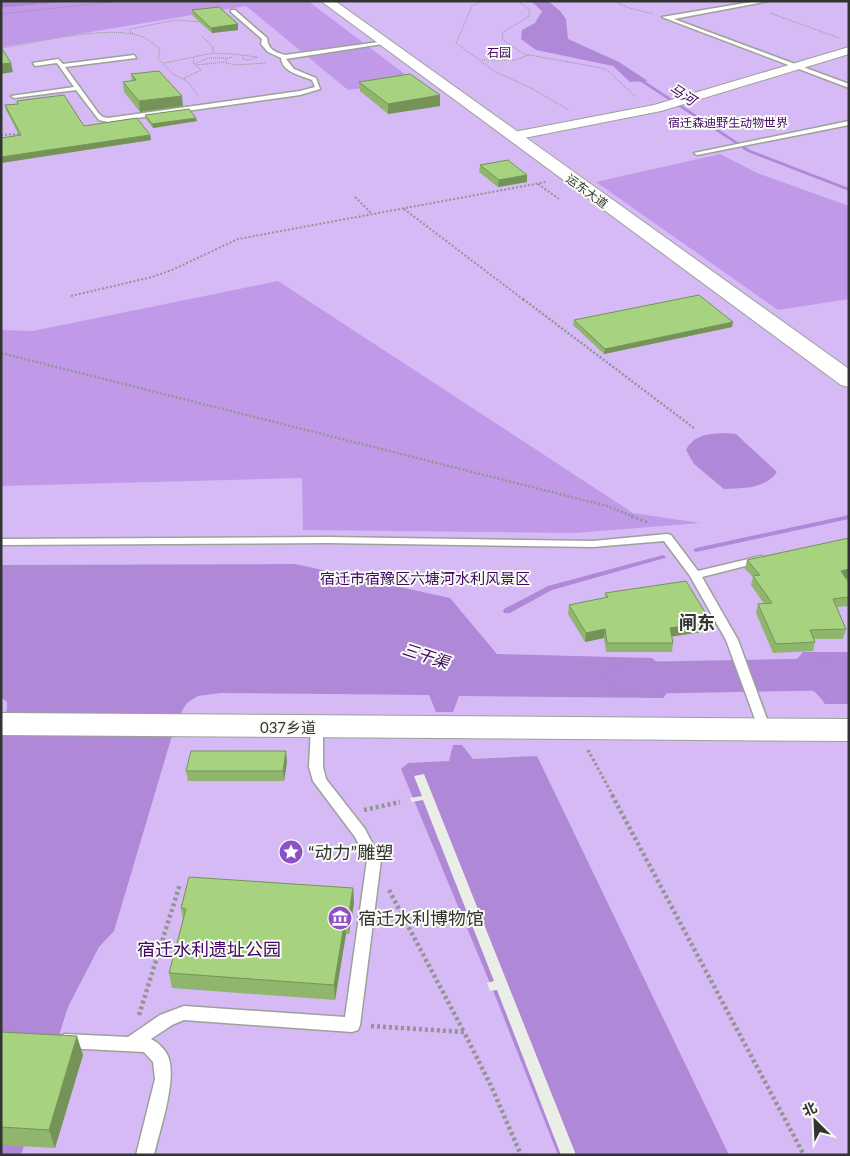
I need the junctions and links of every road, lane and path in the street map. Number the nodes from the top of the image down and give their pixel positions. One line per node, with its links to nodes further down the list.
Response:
1 (120, 1): 9 (path)
2 (327, 1): 15 (main road, 运东大道)
3 (483, 1): 25 (path)
4 (517, 1): 20 (path)
5 (615, 1): 10 (path)
6 (767, 1): 7 (lane)
7 (747, 5): 10 (lane); 14 (path)
8 (233, 11): 11 (lane)
9 (1, 14)
10 (667, 18): 31 (lane)
11 (242, 19): 12 (path); 23 (lane)
12 (134, 34)
13 (202, 36): 17 (path)
14 (840, 39)
15 (386, 43): 23 (lane); 43 (main road, 运东大道)
16 (849, 50): 31 (street)
17 (213, 53): 18 (path); 22 (path)
18 (234, 54): 19 (path); 24 (path)
19 (242, 55): 19 (path)
20 (529, 55): 25 (path); 38 (path)
21 (134, 57): 32 (lane)
22 (194, 57): 27 (path); 30 (path)
23 (285, 57): 36 (lane)
24 (227, 58): 26 (path); 30 (path)
25 (481, 60): 39 (path)
26 (224, 62): 28 (path); 33 (path)
27 (163, 63)
28 (266, 63)
29 (35, 64): 32 (lane)
30 (194, 64): 33 (path)
31 (796, 65): 35 (lane); 39 (street)
32 (63, 66): 36 (lane)
33 (197, 66): 34 (path)
34 (182, 79)
35 (849, 86)
36 (78, 88): 37 (lane)
37 (14, 96)
38 (638, 99)
39 (585, 122): 43 (street)
40 (849, 123): 44 (lane)
41 (26, 133): 42 (path)
42 (1, 135)
43 (514, 136): 45 (main road, 运东大道)
44 (697, 153)
45 (568, 177): 46 (path); 55 (main road, 运东大道)
46 (538, 183): 48 (path); 49 (path)
47 (355, 197): 50 (path)
48 (559, 199)
49 (404, 208): 50 (path); 53 (path)
50 (373, 214): 51 (path)
51 (71, 296)
52 (586, 336): 53 (path)
53 (576, 338): 56 (path)
54 (1, 353): 57 (path)
55 (849, 380)
56 (694, 428)
57 (668, 537): 58 (lane); 60 (lane)
58 (1, 542)
59 (772, 557): 60 (lane)
60 (695, 575): 61 (lane)
61 (761, 719): 64 (main road, 037乡道); 65 (main road, 037乡道)
62 (1, 724): 63 (main road, 037乡道)
63 (318, 727): 64 (main road, 037乡道); 67 (lane)
64 (576, 728): 76 (path)
65 (849, 730)
66 (400, 802): 67 (path)
67 (347, 813): 68 (lane)
68 (374, 860): 70 (lane); 71 (path)
69 (180, 884): 73 (path)
70 (352, 1025): 71 (path); 73 (lane)
71 (464, 1032): 75 (path)
72 (48, 1040): 73 (lane)
73 (130, 1044): 74 (lane)
74 (145, 1155)
75 (521, 1155)
76 (804, 1155)

